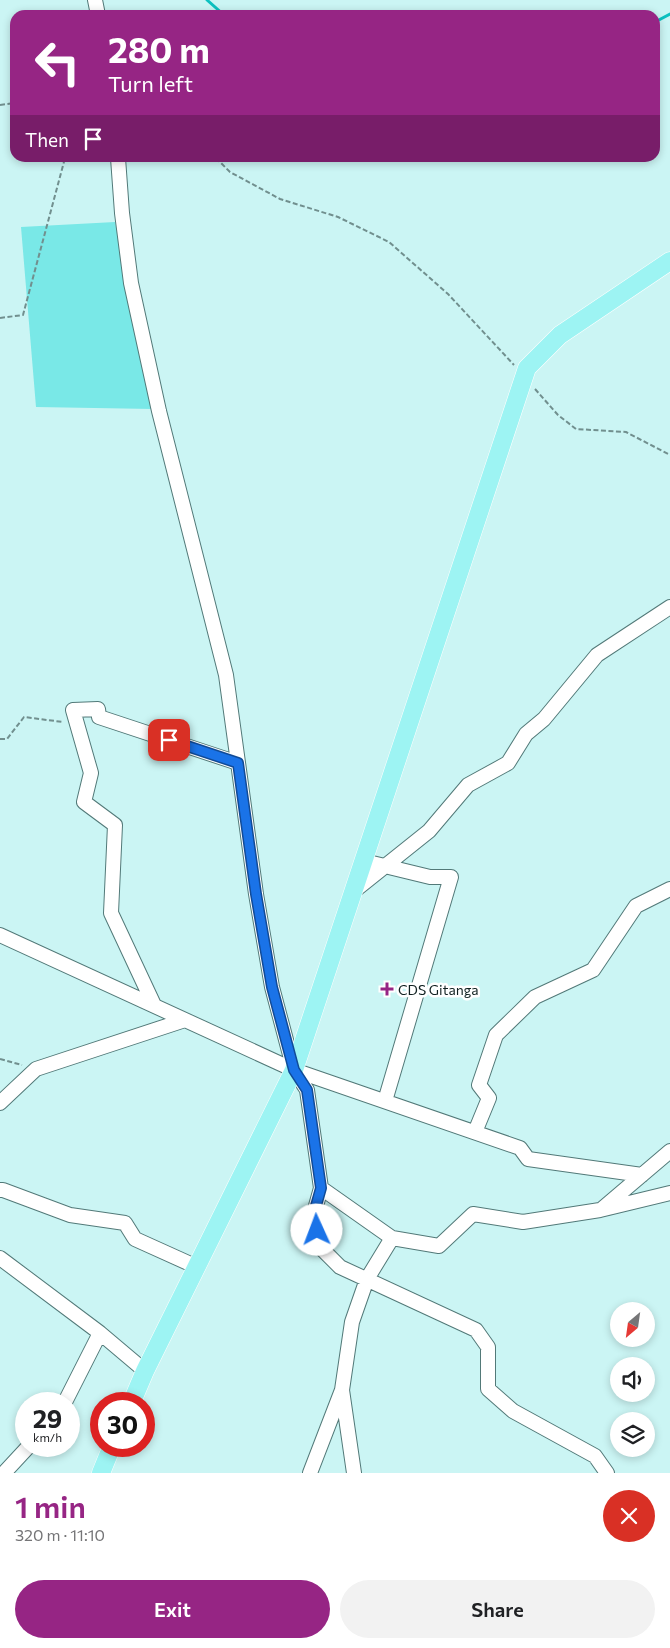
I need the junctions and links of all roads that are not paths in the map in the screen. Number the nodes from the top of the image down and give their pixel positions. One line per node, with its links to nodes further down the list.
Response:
1 (118, 162): 4 (street)
2 (670, 262): 5 (main road)
3 (670, 608): 6 (street)
4 (238, 763): 10 (street); 12 (street)
5 (364, 861): 6 (street); 8 (main road)
6 (385, 867): 8 (street); 13 (street)
7 (670, 889): 15 (street)
8 (354, 891): 12 (main road)
9 (0, 935): 10 (street)
10 (154, 1005): 11 (street)
11 (185, 1020): 12 (street); 14 (street)
12 (294, 1070): 13 (street); 18 (street); 24 (main road)
13 (385, 1100): 15 (street)
14 (0, 1103)
15 (475, 1132): 17 (street)
16 (670, 1151): 17 (street)
17 (642, 1175): 21 (street)
18 (321, 1188): 22 (street); 25 (street)
19 (0, 1190): 24 (street)
20 (670, 1193): 21 (street)
21 (600, 1210): 22 (street)
22 (392, 1238): 25 (street)
23 (0, 1258): 26 (street)
24 (196, 1267): 27 (main road)
25 (367, 1279): 28 (street); 37 (street)
26 (100, 1332): 27 (street); 29 (street)
27 (145, 1371): 30 (main road)
28 (342, 1390): 35 (street); 36 (street)
29 (70, 1392)
30 (136, 1392)
31 (19, 1457): 33 (street)
32 (108, 1457): 34 (main road)
33 (4, 1473)
34 (101, 1473)
35 (310, 1473)
36 (354, 1473)
37 (606, 1473)

